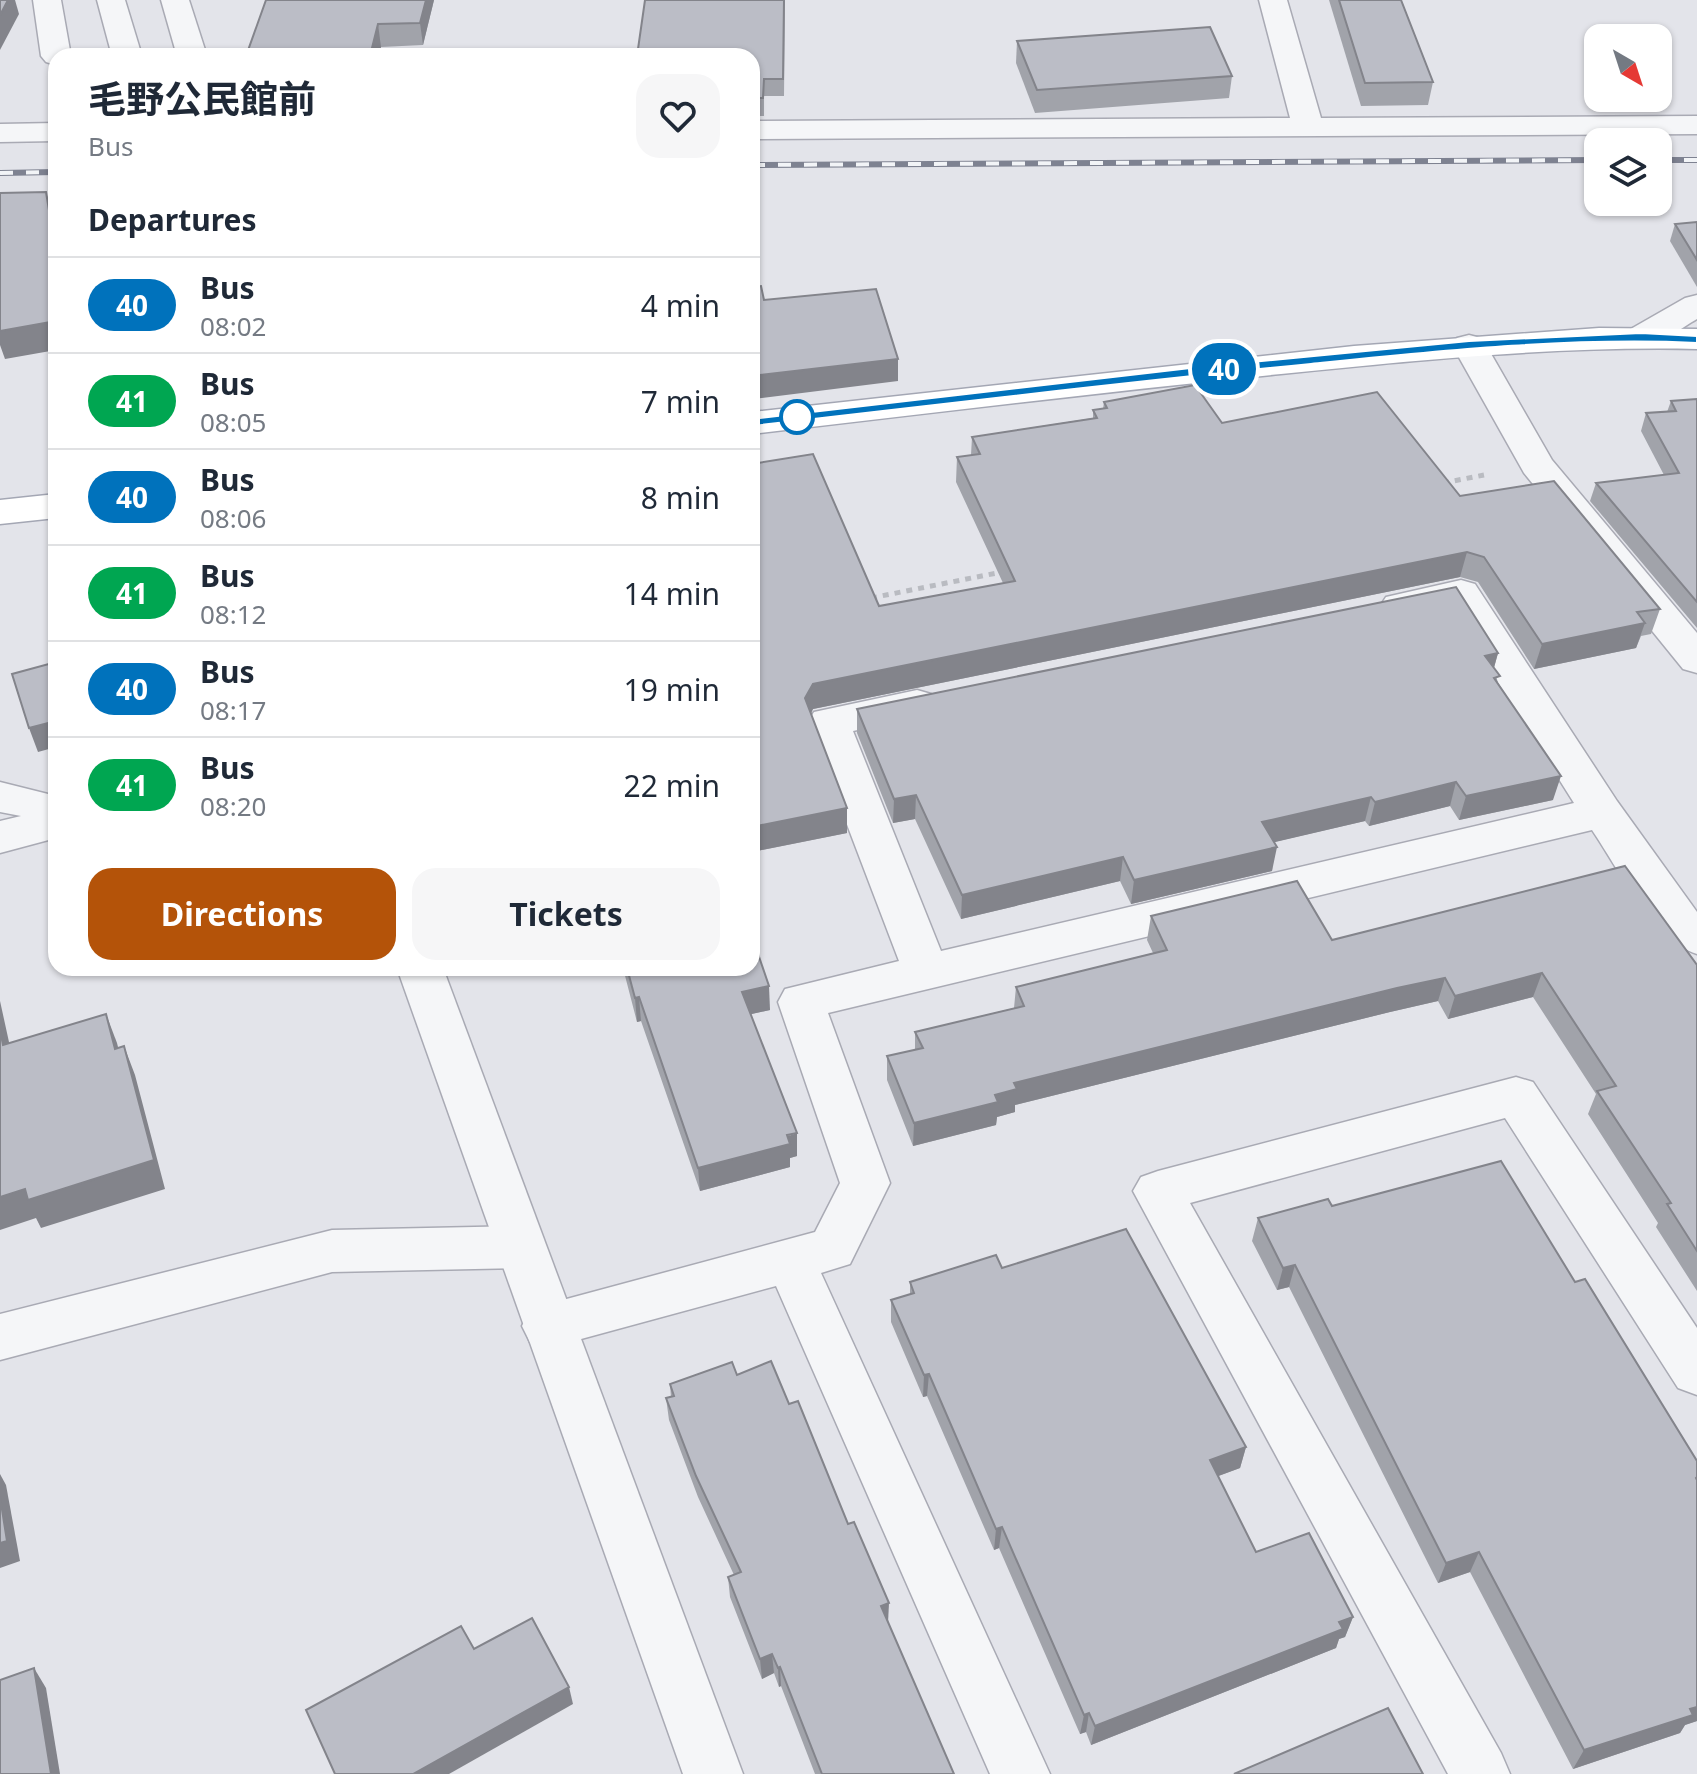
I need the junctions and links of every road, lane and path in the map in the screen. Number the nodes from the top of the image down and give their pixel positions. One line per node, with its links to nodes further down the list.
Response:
1 (47, 0): 5 (street)
2 (111, 0): 6 (street)
3 (175, 0): 7 (street)
4 (1273, 0): 9 (street)
5 (55, 48)
6 (125, 48)
7 (190, 48)
8 (1697, 125): 9 (street)
9 (1308, 128): 10 (street)
10 (760, 130)
11 (48, 132): 12 (street)
12 (0, 133)
13 (1697, 305): 14 (street)
14 (1641, 337): 15 (main road); 16 (main road)
15 (1697, 339)
16 (1469, 345): 17 (main road); 18 (street)
17 (760, 422)
18 (1537, 465): 19 (path); 25 (street)
19 (1429, 486)
20 (48, 507): 21 (main road)
21 (0, 512)
22 (1014, 570): 23 (path)
23 (860, 600)
24 (1368, 612): 29 (street)
25 (1697, 659)
26 (952, 697): 33 (street)
27 (0, 797): 28 (street)
28 (48, 809)
29 (1602, 812): 32 (street); 33 (street)
30 (48, 824): 31 (street)
31 (0, 837)
32 (1697, 937)
33 (926, 972): 36 (street)
34 (423, 976): 35 (street)
35 (520, 1247): 37 (street); 38 (street)
36 (790, 1260): 37 (street); 41 (street)
37 (548, 1326): 40 (street)
38 (0, 1337)
39 (1697, 1372): 42 (street)
40 (713, 1774)
41 (1020, 1774)
42 (1480, 1774)

